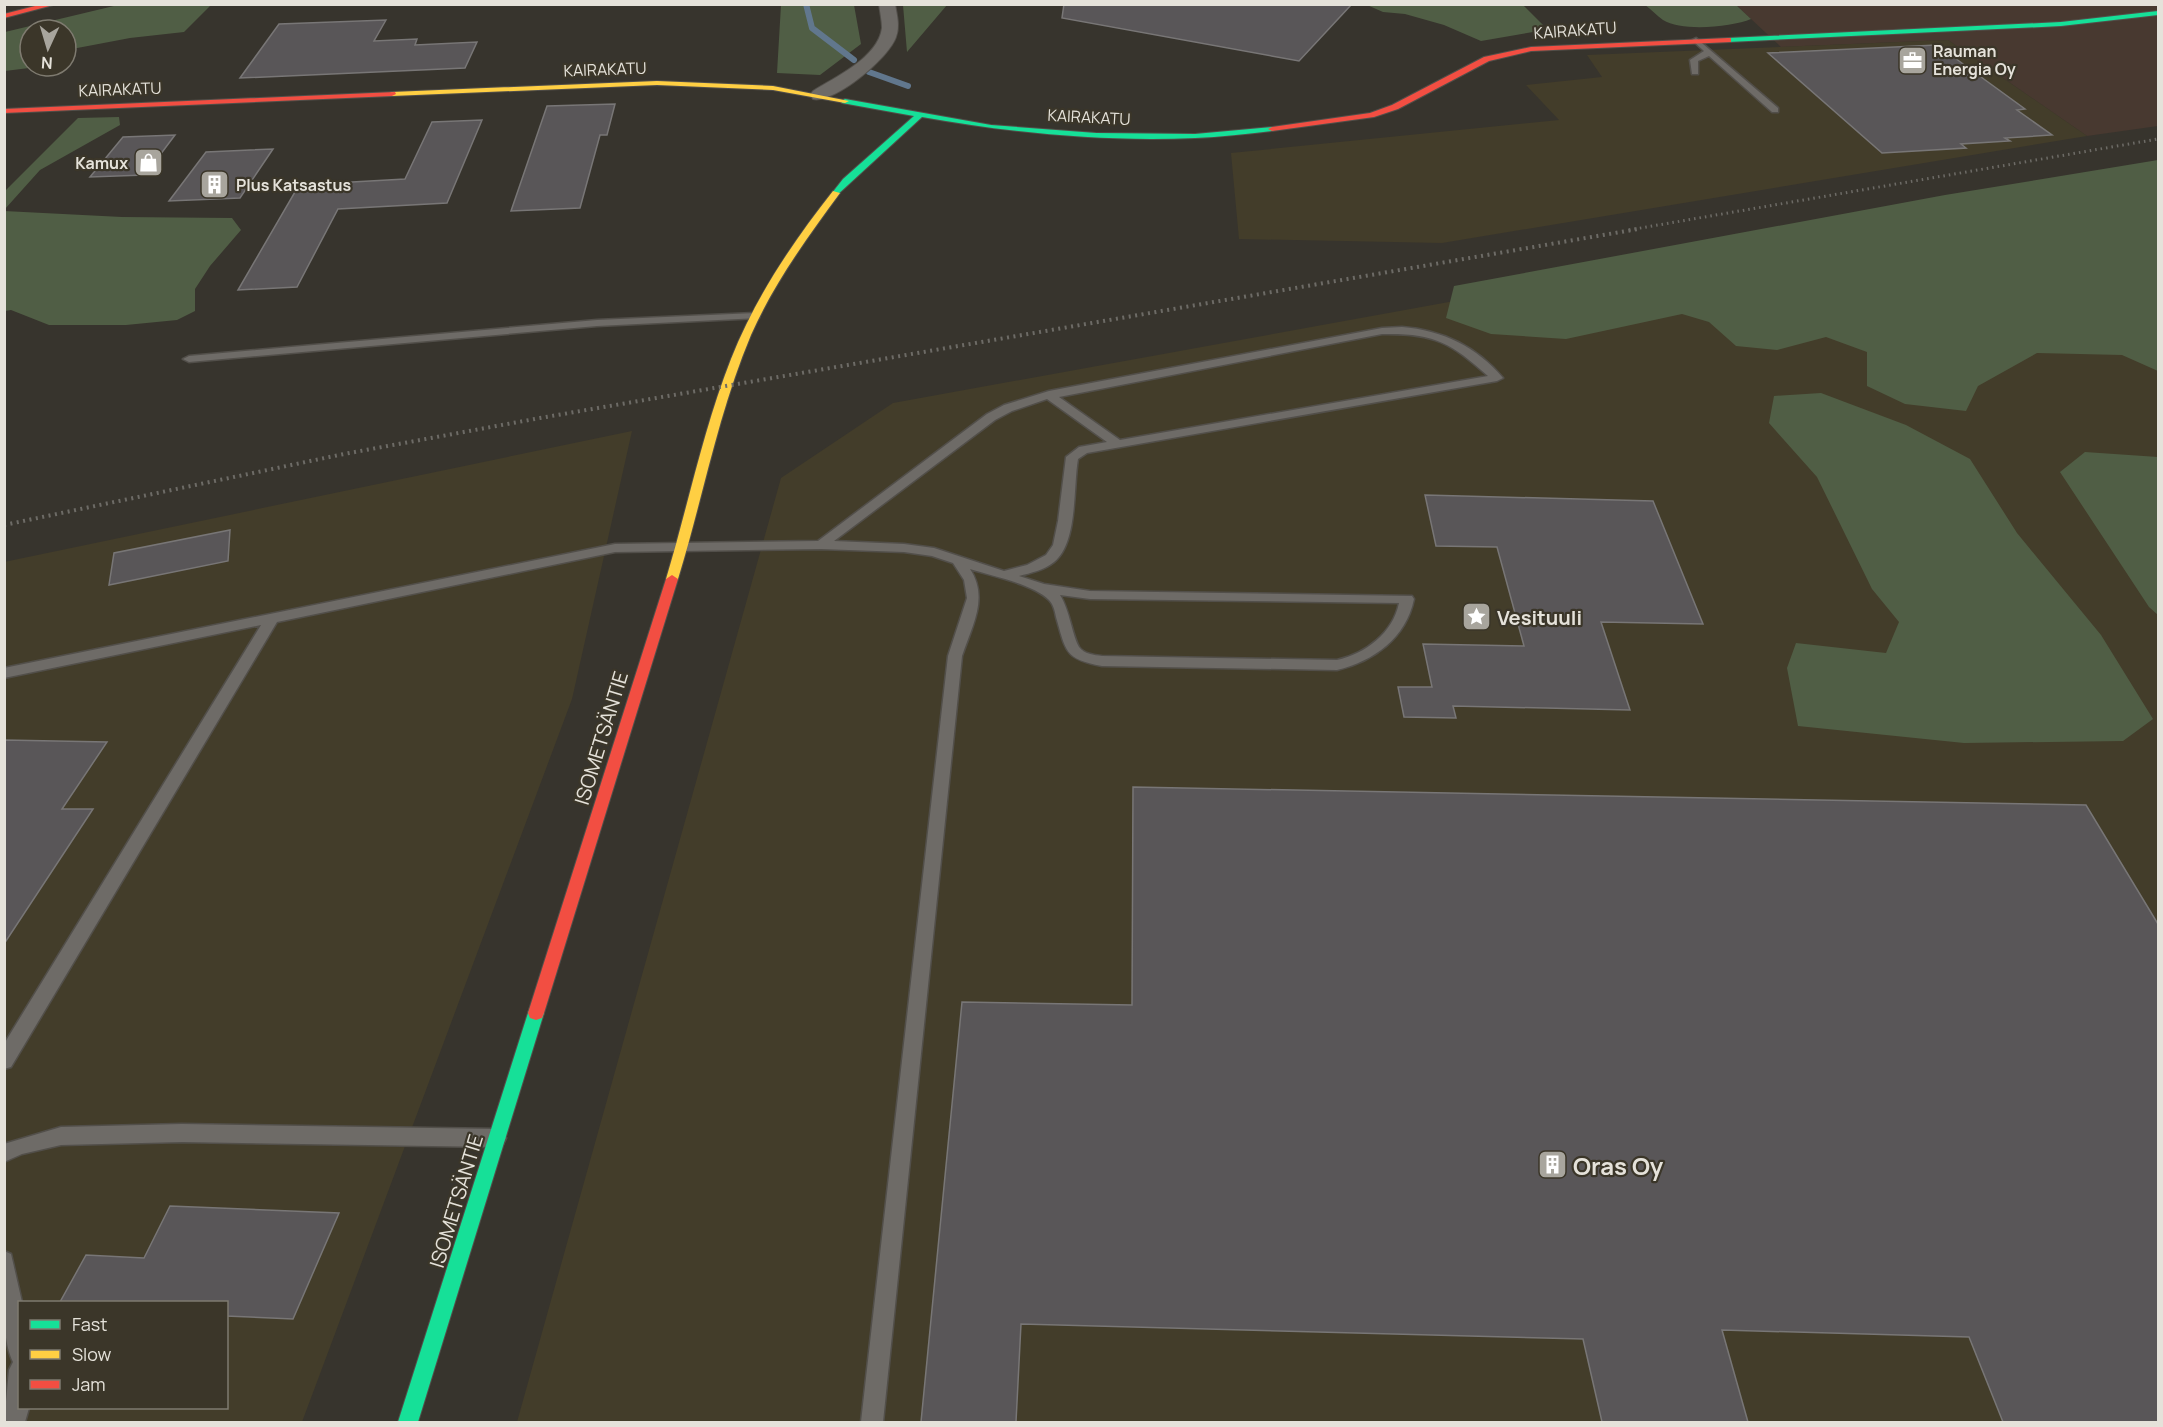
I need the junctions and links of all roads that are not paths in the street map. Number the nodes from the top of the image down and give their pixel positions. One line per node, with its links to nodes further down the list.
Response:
1 (54, 4): 4 (main road)
2 (887, 4): 8 (street)
3 (2158, 13): 5 (main road, KAIRAKATU)
4 (4, 16)
5 (1696, 40): 6 (lane); 11 (main road, KAIRAKATU)
6 (1709, 52): 7 (lane); 9 (lane)
7 (1695, 72)
8 (819, 95): 10 (main road, KAIRAKATU); 11 (main road, KAIRAKATU)
9 (1774, 110)
10 (4, 111)
11 (920, 115): 12 (main road, ISOMETSÄNTIE)
12 (755, 316): 13 (lane); 17 (main road, ISOMETSÄNTIE)
13 (189, 359)
14 (1049, 395): 15 (lane); 15 (lane); 16 (lane)
15 (1118, 444): 19 (lane)
16 (821, 544): 17 (lane); 18 (lane)
17 (683, 545): 21 (lane); 24 (main road, ISOMETSÄNTIE)
18 (958, 560): 19 (lane); 29 (lane)
19 (1004, 575): 20 (lane)
20 (1042, 588): 20 (lane)
21 (271, 620): 22 (lane); 23 (lane)
22 (4, 673)
23 (4, 1061)
24 (496, 1138): 25 (lane); 28 (main road, ISOMETSÄNTIE)
25 (4, 1153)
26 (4, 1261): 27 (lane)
27 (18, 1342)
28 (408, 1422)
29 (872, 1422)

